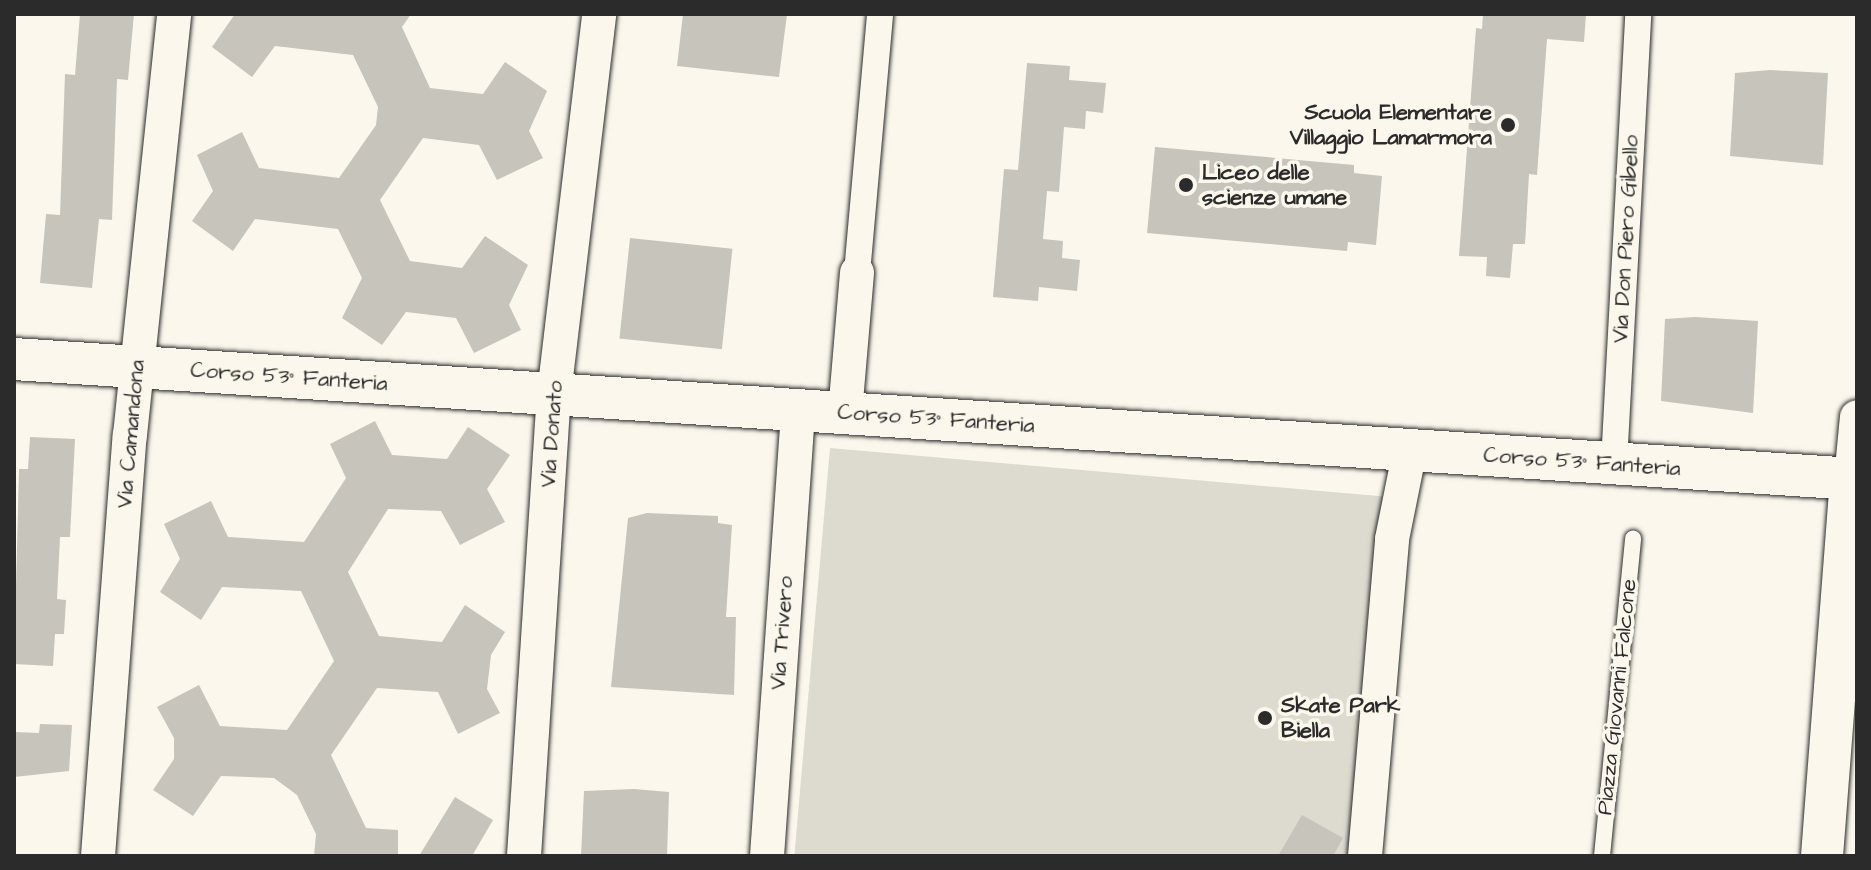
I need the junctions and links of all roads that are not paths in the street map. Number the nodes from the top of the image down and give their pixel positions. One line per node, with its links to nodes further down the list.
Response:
1 (174, 14): 7 (street, Via Camandona)
2 (599, 14): 8 (street, Via Donato)
3 (880, 14): 5 (street)
4 (1638, 14): 13 (street, Via Don Piero Gibello)
5 (857, 273): 10 (street)
6 (14, 359): 7 (street, Corso 53° Fanteria)
7 (136, 367): 8 (street, Corso 53° Fanteria); 16 (street, Via Camandona)
8 (554, 394): 9 (street, Corso 53° Fanteria); 17 (street, Via Donato)
9 (798, 410): 10 (street, Corso 53° Fanteria); 18 (street, Via Trivero)
10 (845, 413): 12 (street, Corso 53° Fanteria)
11 (1857, 417): 14 (street)
12 (1410, 450): 13 (street, Corso 53° Fanteria); 19 (street)
13 (1614, 463): 14 (street, Corso 53° Fanteria)
14 (1854, 479): 21 (street)
15 (1633, 539): 20 (lane, Piazza Giovanni Falcone)
16 (98, 856)
17 (524, 856)
18 (767, 856)
19 (1365, 856)
20 (1602, 856)
21 (1822, 856)

